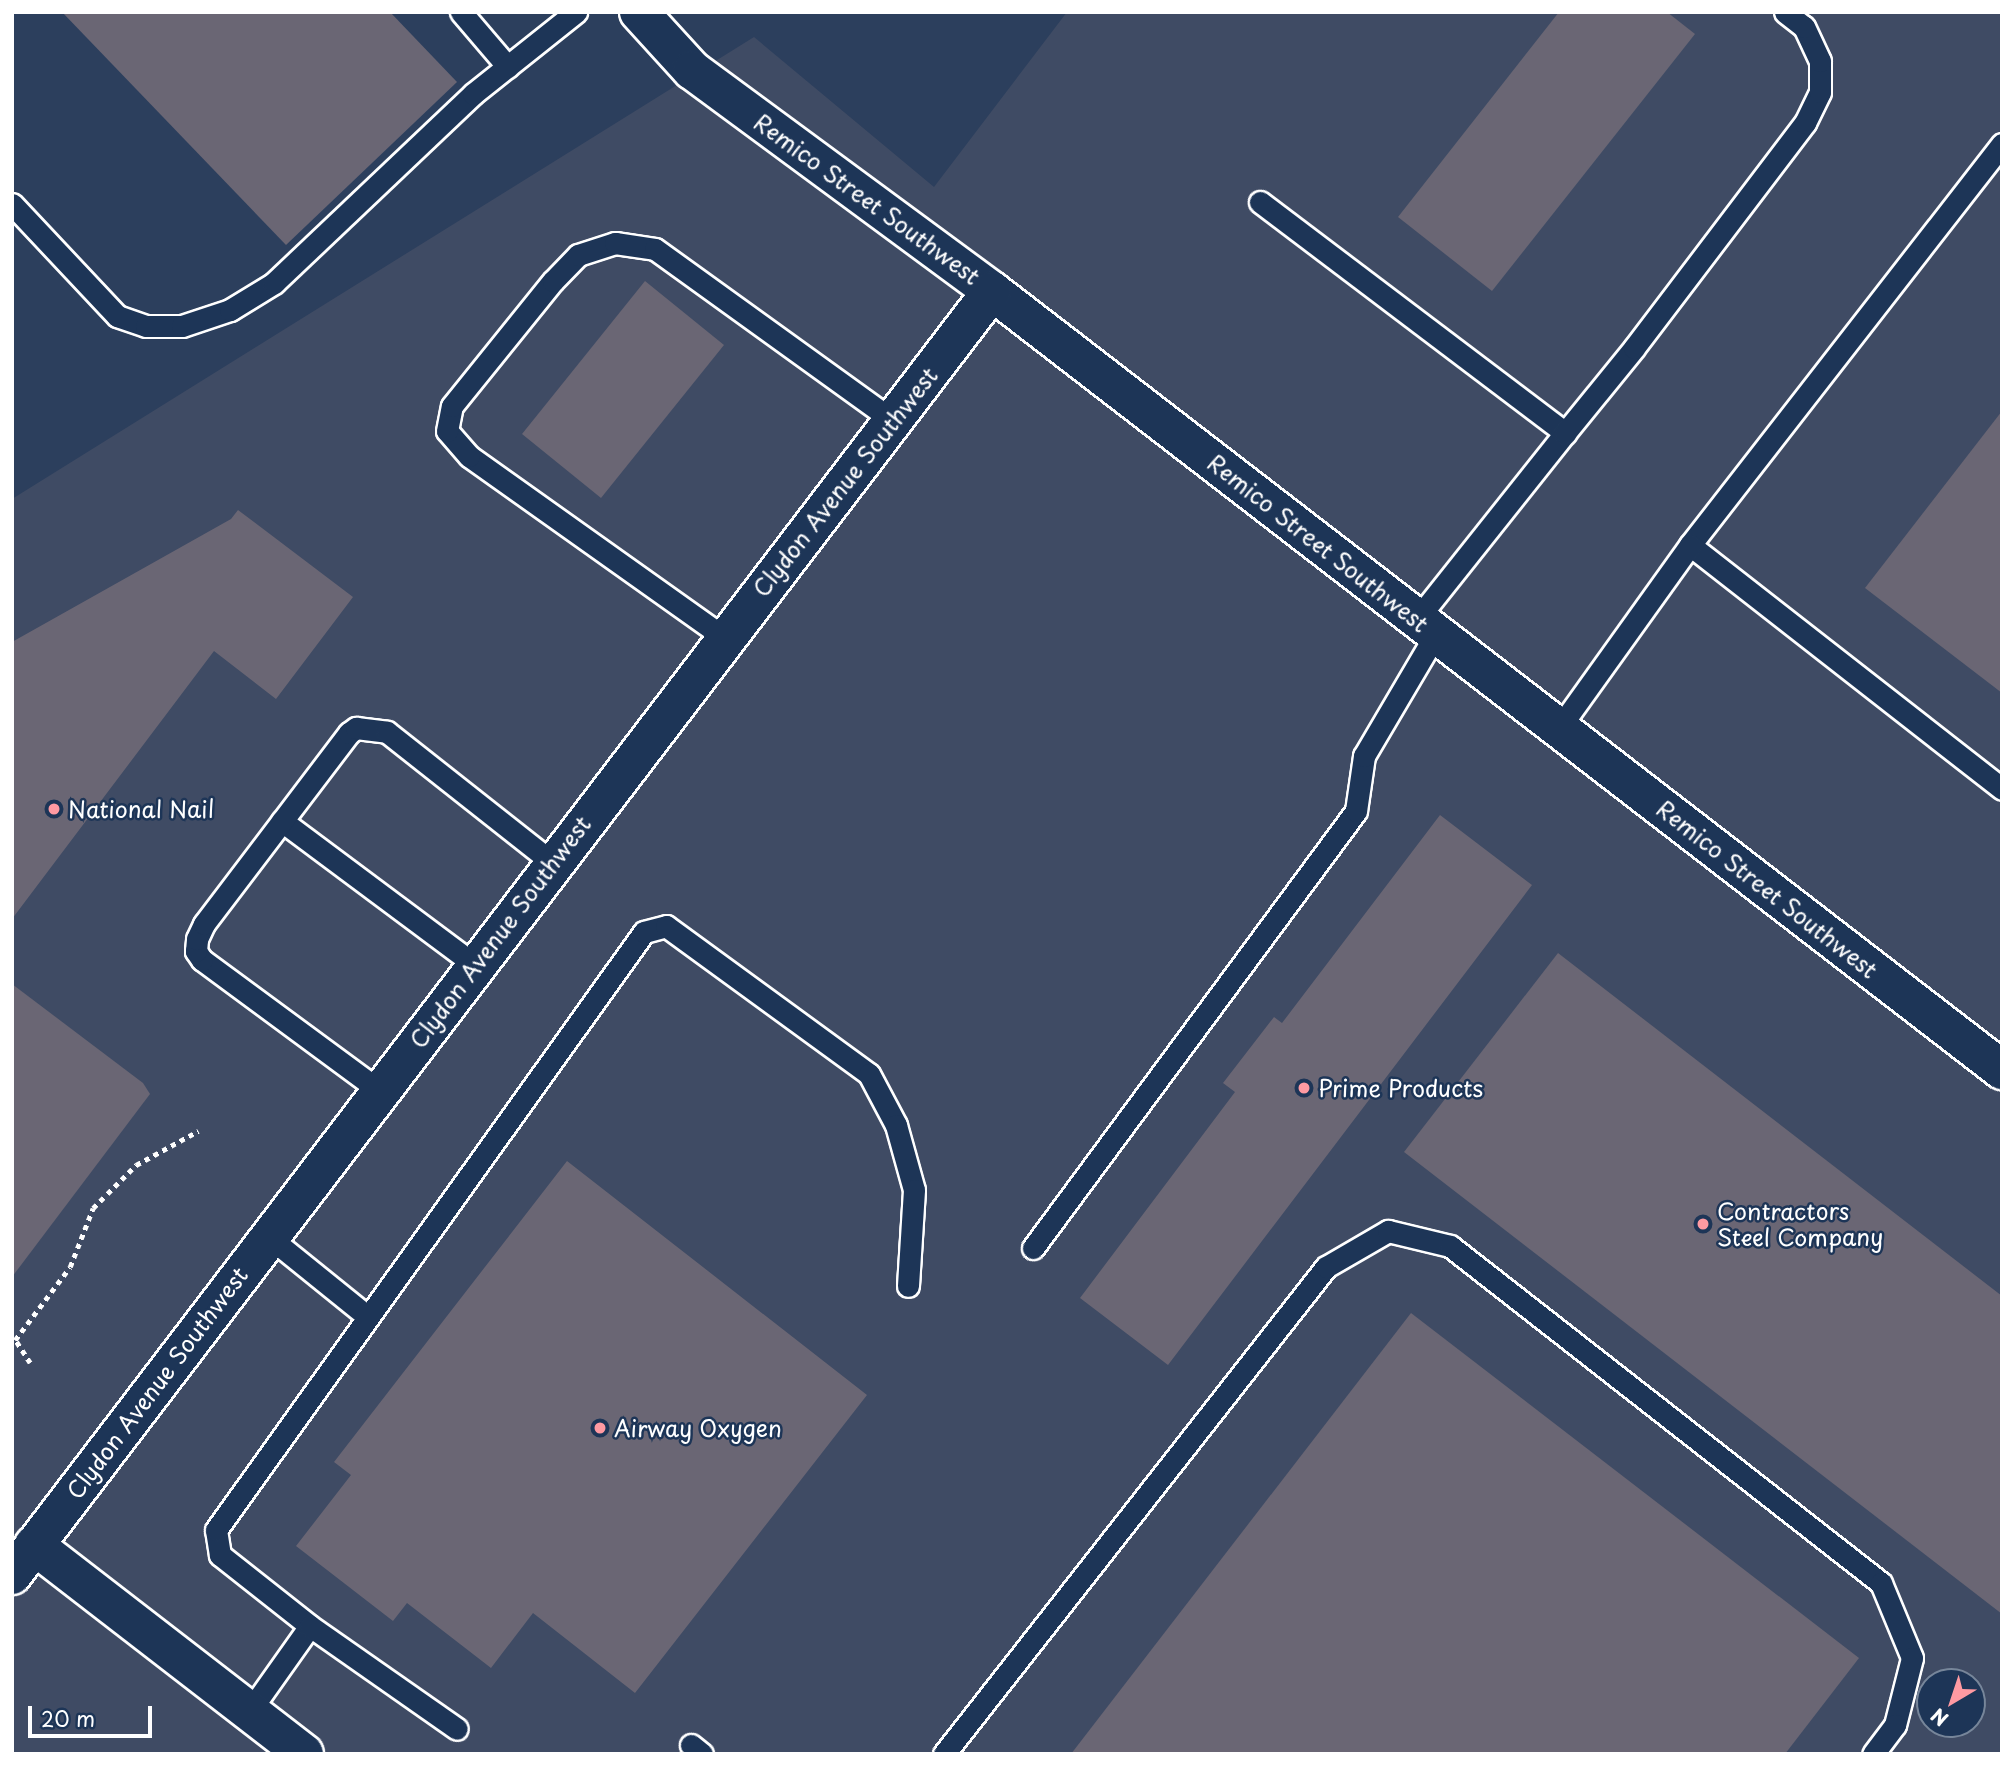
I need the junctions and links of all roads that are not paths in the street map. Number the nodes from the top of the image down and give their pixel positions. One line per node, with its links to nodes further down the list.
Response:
1 (461, 12): 5 (lane)
2 (576, 12): 5 (lane)
3 (639, 12): 9 (street, Remico Street Southwest)
4 (1785, 12): 11 (lane)
5 (508, 67): 8 (lane)
6 (2002, 144): 12 (lane)
7 (1260, 202): 11 (lane)
8 (12, 204)
9 (992, 291): 10 (street, Clydon Avenue Southwest); 13 (street, Remico Street Southwest)
10 (892, 420): 14 (street, Clydon Avenue Southwest); 14 (lane)
11 (1565, 433): 13 (lane)
12 (1690, 545): 15 (lane); 16 (lane)
13 (1427, 627): 15 (street, Remico Street Southwest); 23 (lane)
14 (725, 638): 18 (street, Clydon Avenue Southwest)
15 (1559, 728): 20 (street, Remico Street Southwest)
16 (2002, 789)
17 (282, 821): 18 (lane); 19 (lane); 21 (lane)
18 (553, 863): 19 (street, Clydon Avenue Southwest)
19 (475, 965): 21 (street, Clydon Avenue Southwest)
20 (2002, 1070)
21 (380, 1091): 22 (street, Clydon Avenue Southwest)
22 (269, 1237): 25 (lane); 26 (street, Clydon Avenue Southwest)
23 (1033, 1248)
24 (908, 1286): 25 (lane)
25 (368, 1317): 27 (lane)
26 (23, 1560): 28 (street)
27 (310, 1626): 28 (lane); 29 (lane)
28 (250, 1712): 30 (street)
29 (457, 1730)
30 (304, 1754)
31 (944, 1754): 32 (lane)
32 (1873, 1754)

